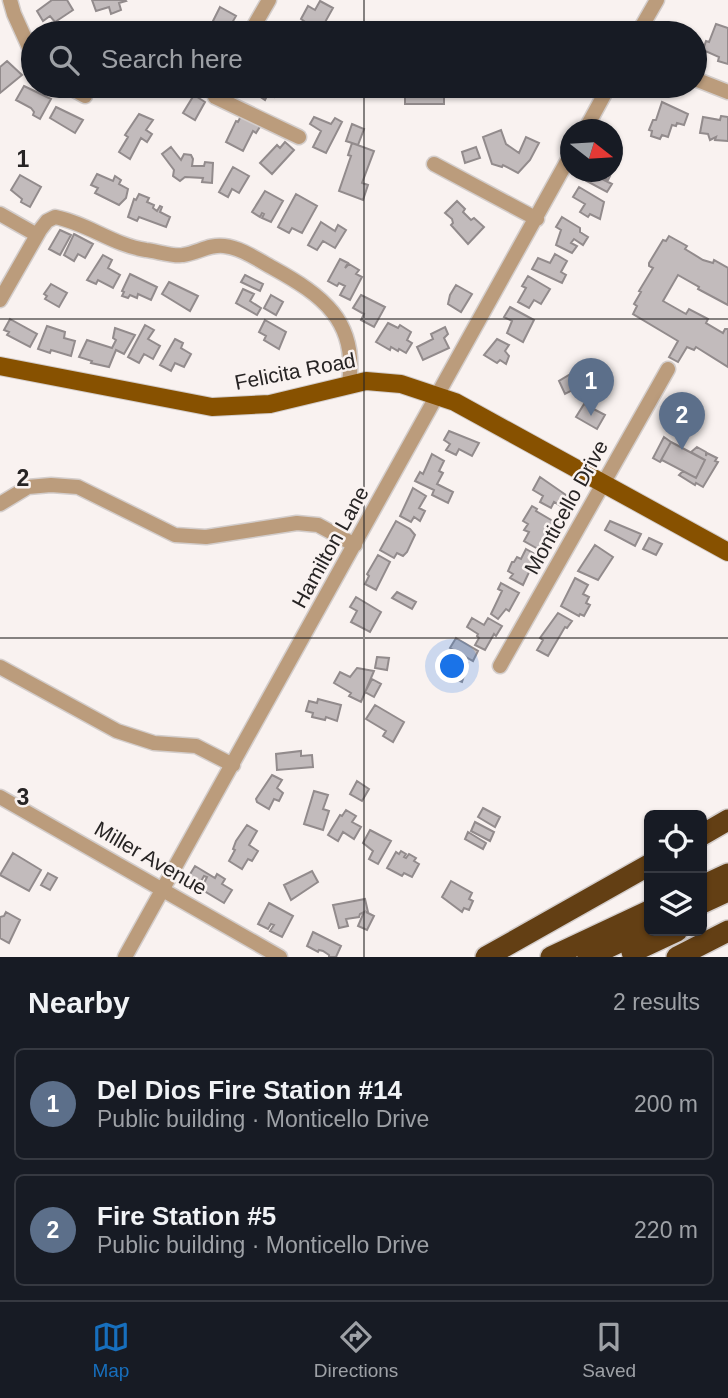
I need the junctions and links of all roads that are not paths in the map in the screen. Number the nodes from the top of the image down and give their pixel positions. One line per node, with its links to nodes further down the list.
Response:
1 (10, 0): 6 (street)
2 (269, 0): 4 (street)
3 (657, 0): 5 (street)
4 (257, 21)
5 (645, 21)
6 (21, 29)
7 (707, 84): 8 (street)
8 (728, 92)
9 (230, 98): 12 (street)
10 (602, 98): 11 (street)
11 (591, 119)
12 (299, 137)
13 (435, 164): 16 (street)
14 (560, 175): 16 (street, Hamilton Lane)
15 (0, 214): 17 (street)
16 (537, 219): 22 (street, Hamilton Lane)
17 (37, 235): 18 (street); 21 (street)
18 (0, 300)
19 (0, 366): 21 (main road, Felicita Road)
20 (668, 369): 23 (street, Monticello Drive)
21 (349, 383): 22 (main road, Felicita Road)
22 (438, 395): 23 (main road, Felicita Road); 25 (street, Hamilton Lane)
23 (603, 483): 26 (main road, Felicita Road); 27 (street, Monticello Drive)
24 (0, 504): 25 (street)
25 (355, 545): 29 (street, Hamilton Lane)
26 (728, 552)
27 (500, 666)
28 (0, 667): 29 (street)
29 (233, 765): 36 (street, Hamilton Lane)
30 (0, 797): 36 (street, Miller Avenue)
31 (728, 820): 32 (highway)
32 (707, 832)
33 (644, 868): 47 (highway)
34 (728, 874): 35 (highway)
35 (707, 884)
36 (163, 889): 45 (street, Hamilton Lane); 46 (street, Miller Avenue)
37 (728, 891): 38 (highway)
38 (707, 901)
39 (728, 907): 41 (highway)
40 (644, 913): 48 (highway)
41 (707, 917)
42 (644, 930): 49 (highway)
43 (726, 932): 51 (highway)
44 (666, 936): 50 (highway)
45 (125, 957)
46 (280, 957)
47 (486, 957)
48 (551, 957)
49 (588, 957)
50 (621, 957)
51 (677, 957)

